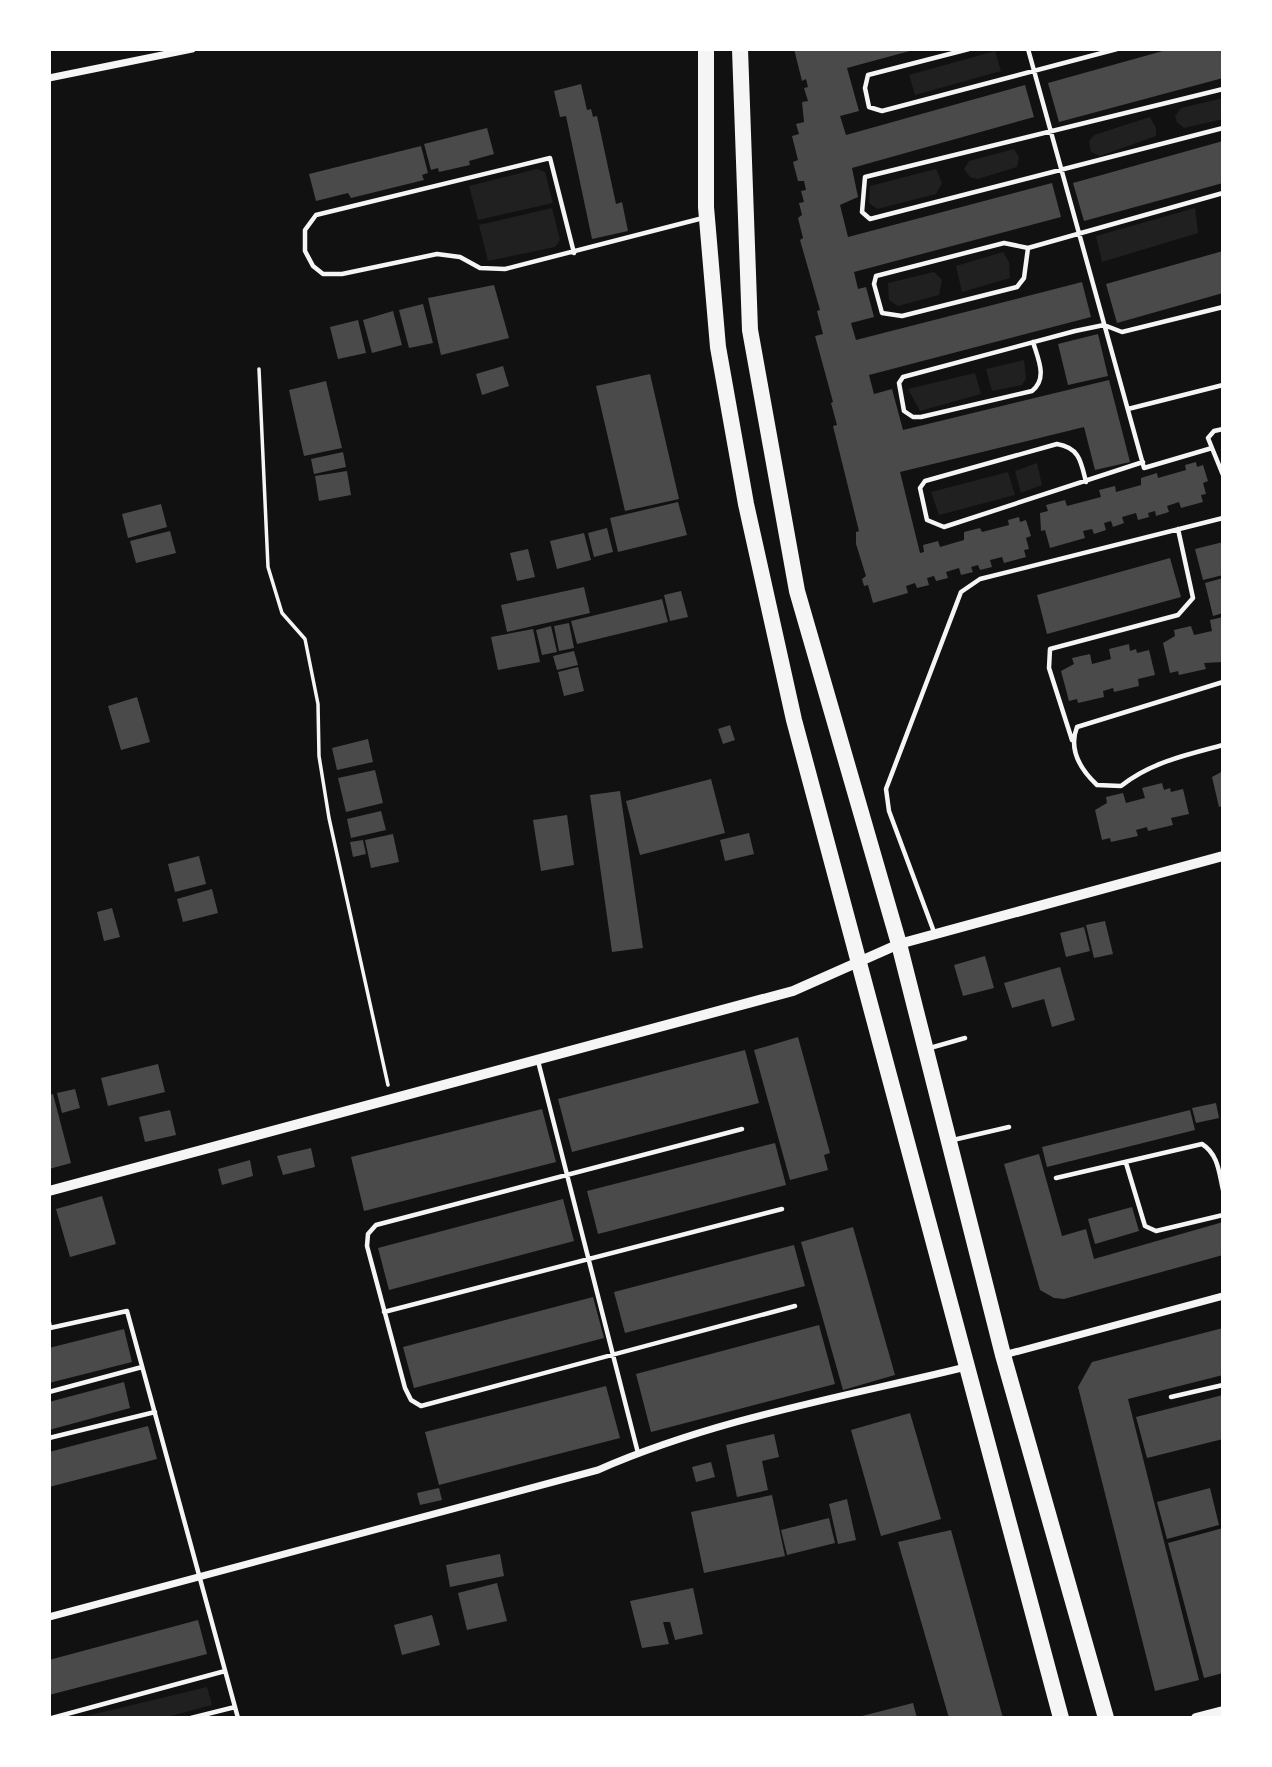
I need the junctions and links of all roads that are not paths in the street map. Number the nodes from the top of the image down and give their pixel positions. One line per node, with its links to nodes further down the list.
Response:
1 (192, 49): 7 (street)
2 (706, 49): 15 (highway)
3 (740, 49): 36 (highway)
4 (969, 49): 8 (lane)
5 (1028, 49): 8 (lane)
6 (1117, 49): 8 (lane)
7 (181, 50): 9 (street)
8 (1033, 70): 12 (lane)
9 (49, 78)
10 (1223, 89): 12 (lane)
11 (1223, 128): 13 (lane)
12 (1050, 130): 13 (lane); 13 (lane)
13 (1061, 171): 16 (lane)
14 (1223, 193): 16 (lane)
15 (707, 217): 18 (lane); 37 (highway)
16 (1079, 234): 17 (lane); 20 (lane)
17 (1028, 248): 17 (lane)
18 (574, 253): 18 (lane)
19 (1223, 307): 20 (lane)
20 (1104, 325): 21 (lane); 23 (lane)
21 (1033, 342): 21 (lane)
22 (1223, 385): 23 (lane)
23 (1128, 409): 26 (lane)
24 (1223, 429): 25 (lane)
25 (1212, 448): 26 (lane); 27 (lane)
26 (1143, 463): 28 (lane)
27 (1223, 475)
28 (1086, 482): 28 (lane)
29 (1223, 518): 30 (lane)
30 (1178, 529): 32 (lane); 35 (lane)
31 (1223, 682): 32 (lane)
32 (1072, 740): 33 (lane)
33 (1223, 745)
34 (1223, 856): 35 (street)
35 (934, 933): 36 (street)
36 (899, 943): 37 (street); 39 (highway)
37 (860, 962): 40 (street); 60 (highway)
38 (965, 1038): 39 (lane)
39 (926, 1049): 43 (highway)
40 (537, 1057): 46 (lane); 49 (street)
41 (1009, 1127): 43 (lane)
42 (743, 1129): 46 (lane)
43 (949, 1141): 58 (highway)
44 (1220, 1161): 45 (lane); 48 (lane)
45 (1126, 1163): 47 (lane); 51 (lane)
46 (569, 1177): 52 (lane); 55 (lane)
47 (1056, 1178)
48 (1223, 1189)
49 (49, 1191)
50 (782, 1209): 52 (lane)
51 (1223, 1215)
52 (590, 1257): 55 (lane); 57 (lane)
53 (1223, 1296): 58 (street)
54 (795, 1306): 57 (lane)
55 (384, 1312): 57 (lane)
56 (49, 1326): 59 (lane)
57 (614, 1355): 66 (lane)
58 (1003, 1355): 76 (highway)
59 (142, 1367): 62 (lane); 64 (lane)
60 (967, 1367): 66 (street); 75 (highway)
61 (1223, 1385): 63 (lane)
62 (49, 1392)
63 (1171, 1396)
64 (155, 1412): 65 (lane); 67 (lane)
65 (49, 1438)
66 (638, 1452): 67 (street)
67 (200, 1578): 68 (street); 69 (lane)
68 (49, 1617)
69 (225, 1671): 70 (lane); 72 (lane)
70 (235, 1707): 73 (lane); 74 (lane)
71 (1223, 1711): 77 (street)
72 (52, 1718)
73 (191, 1718)
74 (238, 1718)
75 (1061, 1718)
76 (1106, 1718)
77 (1196, 1718)

